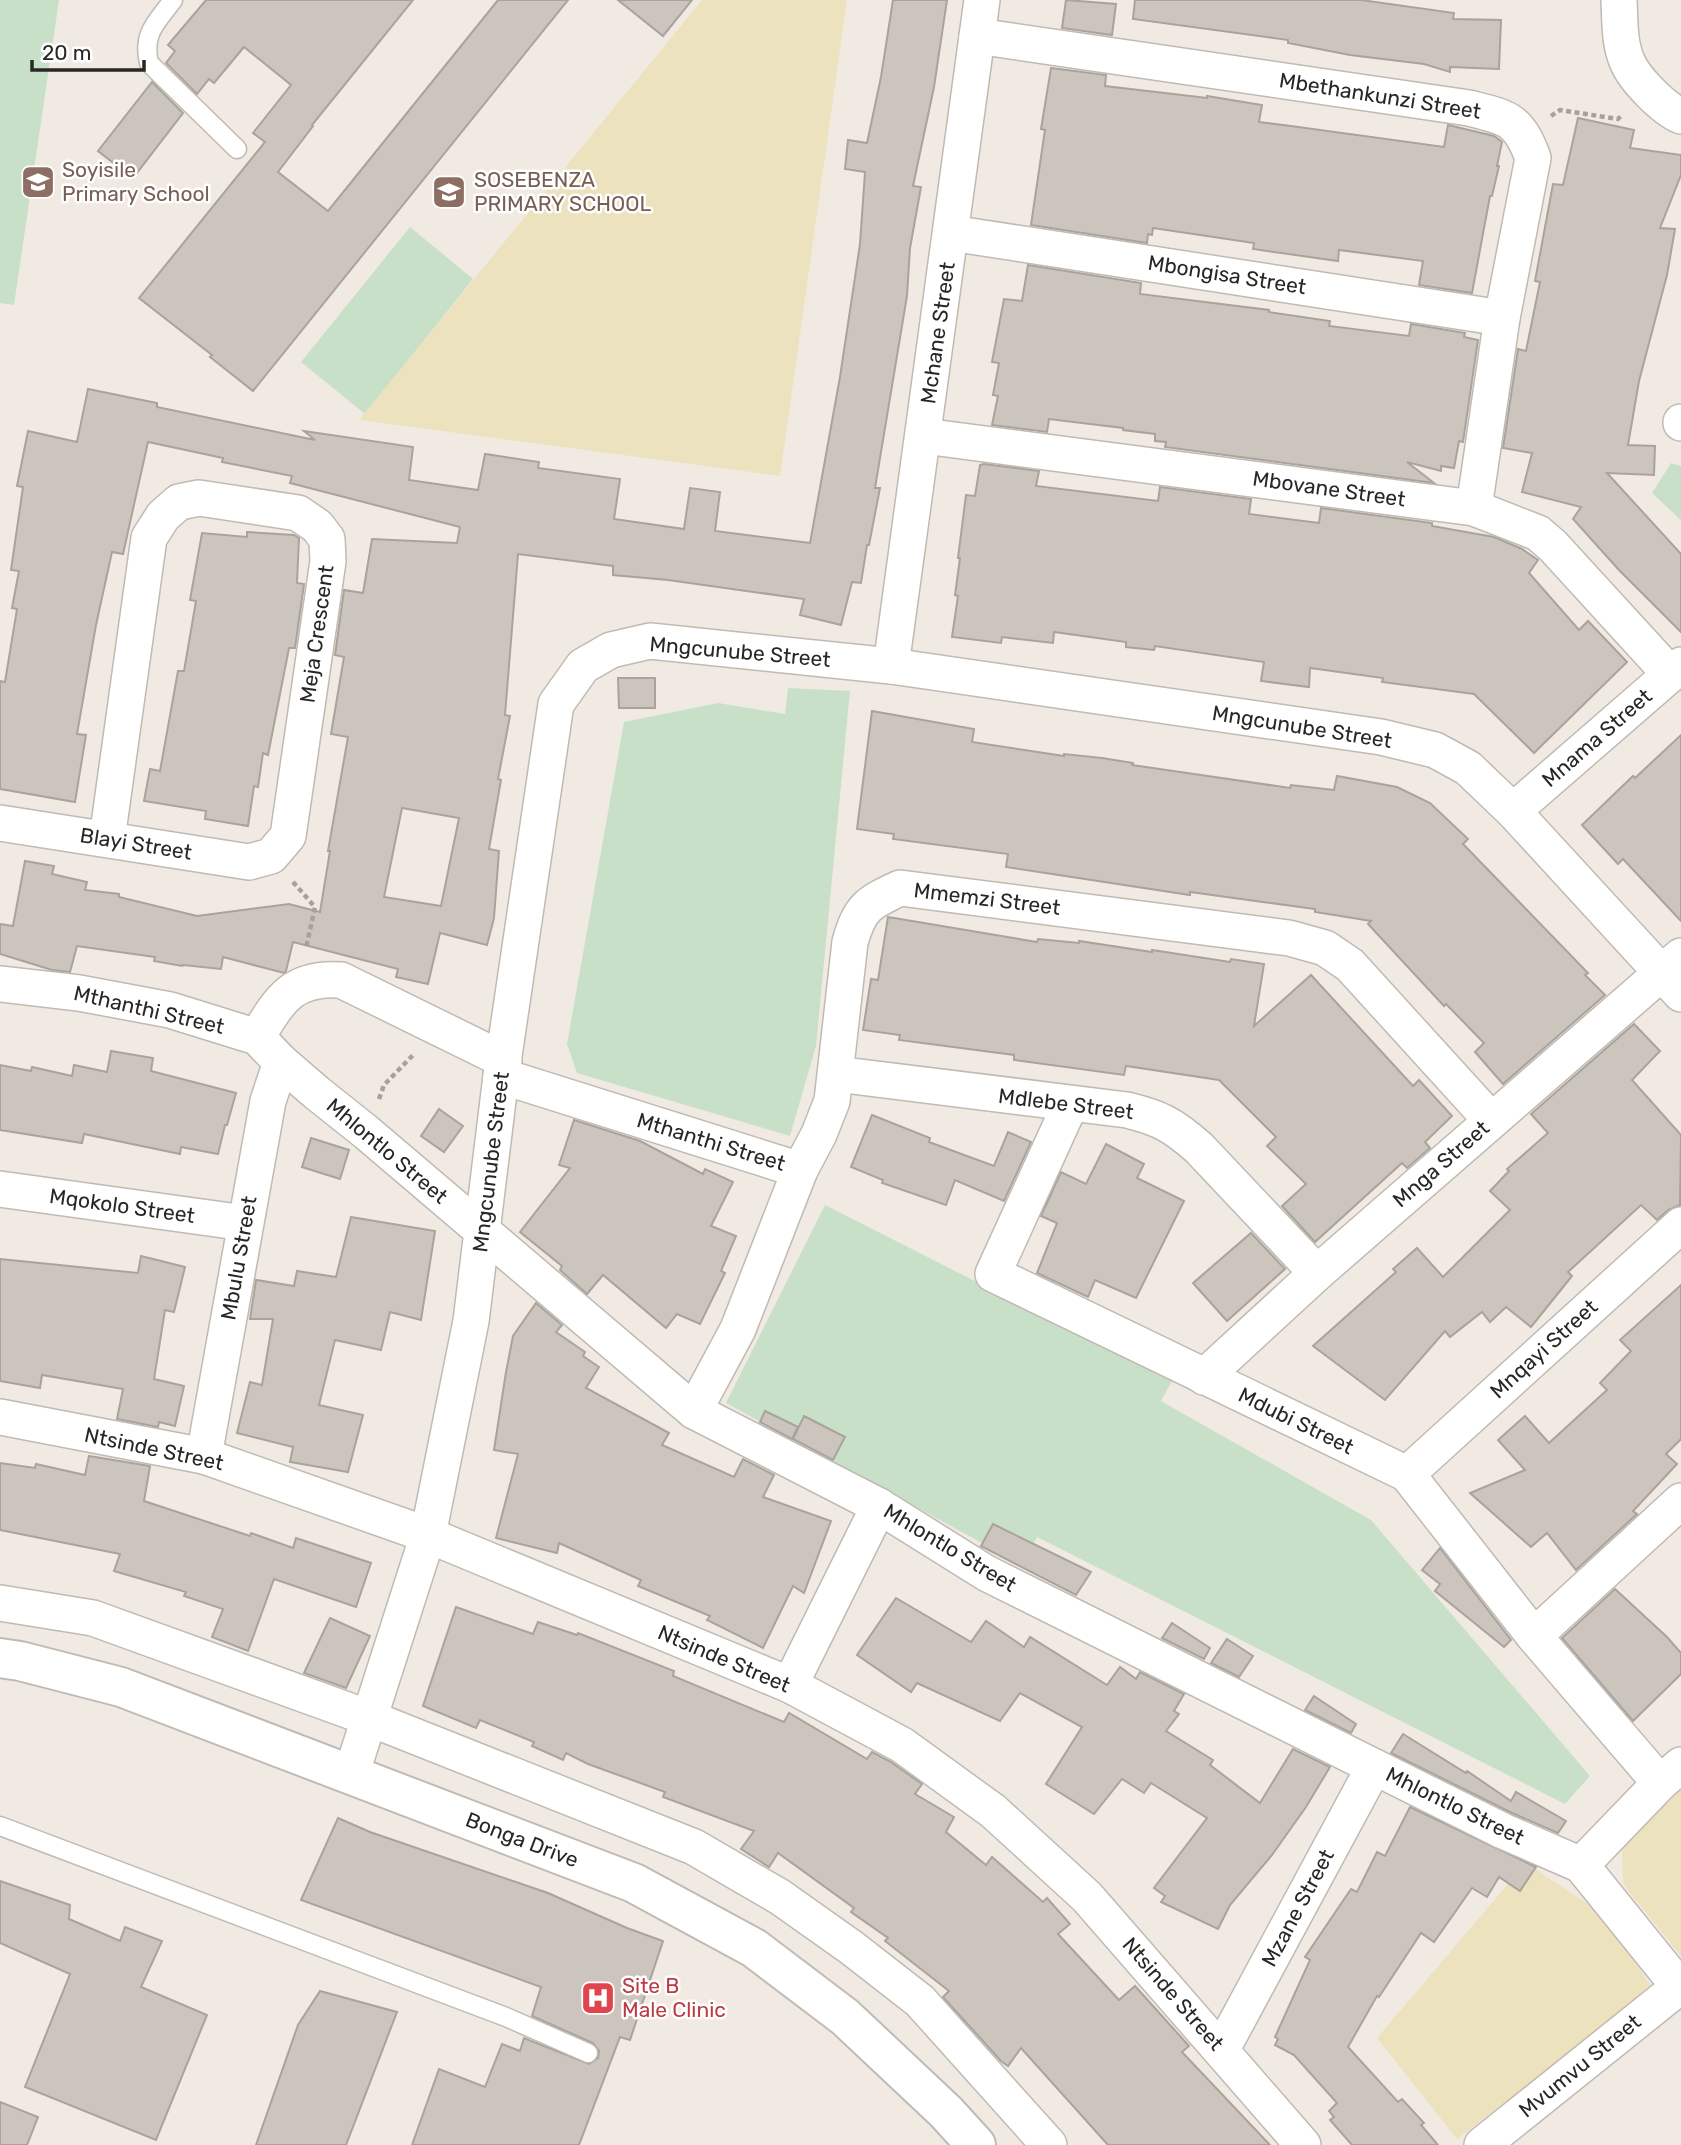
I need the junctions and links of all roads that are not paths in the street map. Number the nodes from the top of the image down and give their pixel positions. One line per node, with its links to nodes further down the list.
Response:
1 (173, 0): 6 (lane)
2 (982, 0): 4 (street, Mchane Street)
3 (1619, 0): 5 (street)
4 (977, 36): 7 (street, Mchane Street); 8 (street, Mbethankunzi Street)
5 (1681, 116)
6 (237, 149)
7 (951, 233): 8 (street, Mbongisa Street); 9 (street, Mchane Street)
8 (1502, 318): 10 (street)
9 (924, 436): 10 (street, Mbovane Street); 11 (street, Mchane Street)
10 (1474, 508): 12 (street, Mbovane Street)
11 (891, 666): 13 (street, Mngcunube Street); 20 (street, Mngcunube Street)
12 (1676, 670): 13 (street, Mnama Street)
13 (1513, 811): 17 (street, Mngcunube Street)
14 (0, 822): 15 (street, Blayi Street)
15 (107, 839): 16 (street, Blayi Street); 16 (street, Meja Crescent)
16 (271, 856)
17 (1675, 974): 23 (street, Mnga Street)
18 (0, 984): 19 (street, Mthanthi Street)
19 (269, 1050): 20 (street, Mthanthi Street); 26 (street, Mbulu Street); 28 (street, Mhlontlo Street)
20 (503, 1068): 24 (street, Mthanthi Street); 28 (street, Mngcunube Street)
21 (836, 1074): 22 (street, Mdlebe Street); 23 (street, Mmemzi Street); 24 (street, Mmemzi Street)
22 (1070, 1105): 29 (street, Mdlebe Street); 30 (street, Mdubi Street)
23 (1491, 1120): 29 (street, Mnga Street)
24 (800, 1170): 31 (street, Mmemzi Street)
25 (0, 1189): 26 (street, Mqokolo Street)
26 (245, 1223): 33 (street, Mbulu Street)
27 (1681, 1225): 34 (street, Mnqayi Street)
28 (482, 1231): 31 (street, Mhlontlo Street); 37 (street, Mngcunube Street)
29 (1317, 1273): 30 (street, Mnga Street)
30 (1204, 1377): 34 (street, Mdubi Street)
31 (694, 1411): 36 (street, Mhlontlo Street)
32 (0, 1417): 33 (street, Ntsinde Street)
33 (205, 1456): 37 (street, Ntsinde Street)
34 (1407, 1474): 39 (street, Mdubi Street)
35 (1681, 1501): 39 (street)
36 (879, 1506): 41 (street); 43 (street, Mhlontlo Street)
37 (428, 1535): 41 (street, Ntsinde Street); 42 (street, Mngcunube Street)
38 (0, 1603): 42 (street)
39 (1534, 1636): 44 (street, Mdubi Street)
40 (0, 1658): 45 (street, Bonga Drive)
41 (790, 1685): 49 (street, Ntsinde Street)
42 (369, 1718): 45 (street, Mngcunube Street); 52 (street)
43 (1374, 1767): 47 (street, Mhlontlo Street); 49 (street, Mzane Street)
44 (1670, 1774): 47 (street)
45 (351, 1775): 51 (street, Bonga Drive)
46 (0, 1826): 50 (lane)
47 (1581, 1865): 48 (street, Mhlontlo Street)
48 (1680, 1988): 54 (street, Mvumvu Street)
49 (1222, 2049): 53 (street, Ntsinde Street)
50 (589, 2053)
51 (976, 2145)
52 (1049, 2145)
53 (1303, 2145)
54 (1482, 2145)

